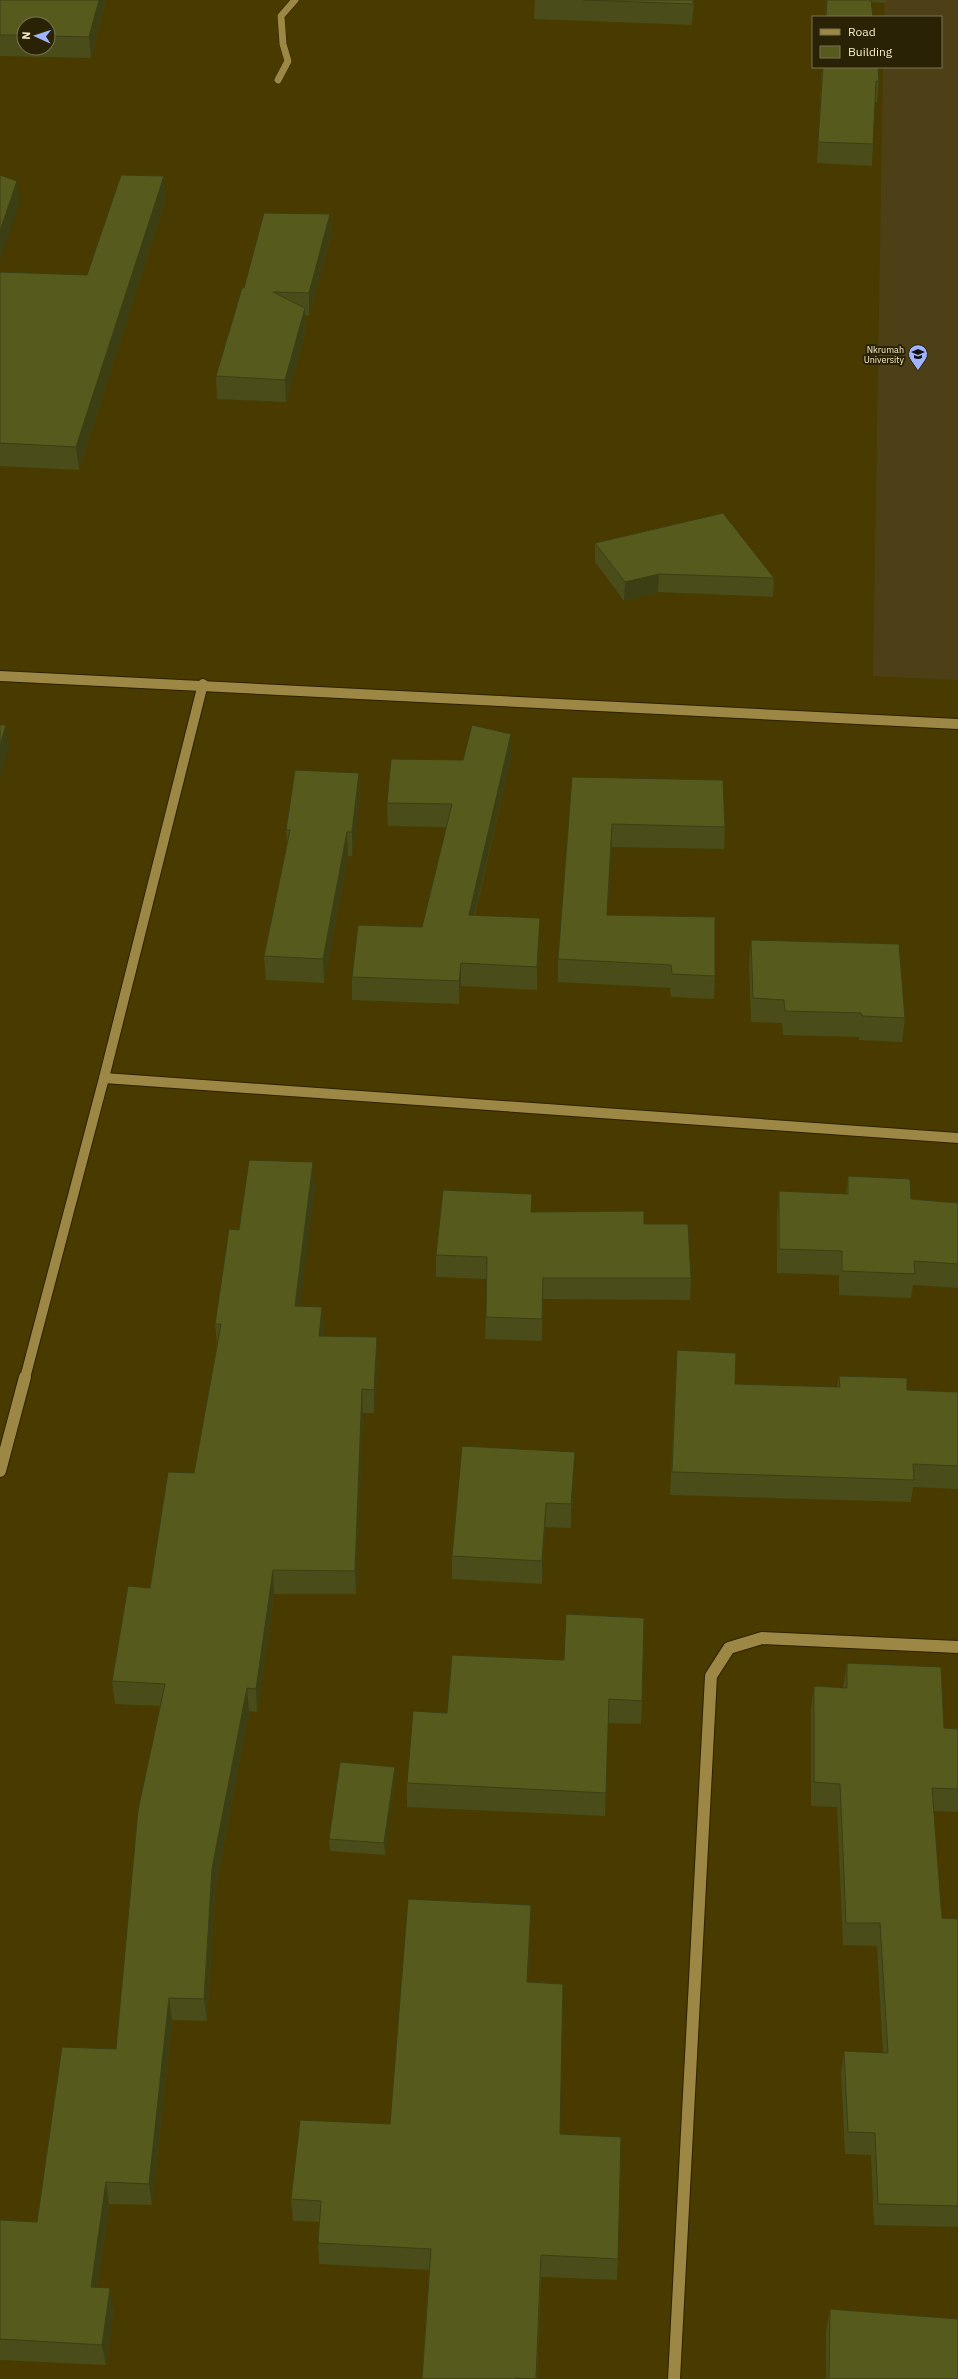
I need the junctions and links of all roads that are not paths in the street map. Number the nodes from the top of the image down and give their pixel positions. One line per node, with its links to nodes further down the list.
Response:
1 (294, 0): 2 (street)
2 (278, 80)
3 (0, 676): 4 (street)
4 (203, 684): 5 (street); 6 (street)
5 (958, 724)
6 (104, 1078): 7 (street); 8 (street)
7 (958, 1138)
8 (0, 1471)
9 (958, 1647): 10 (street)
10 (674, 2379)

